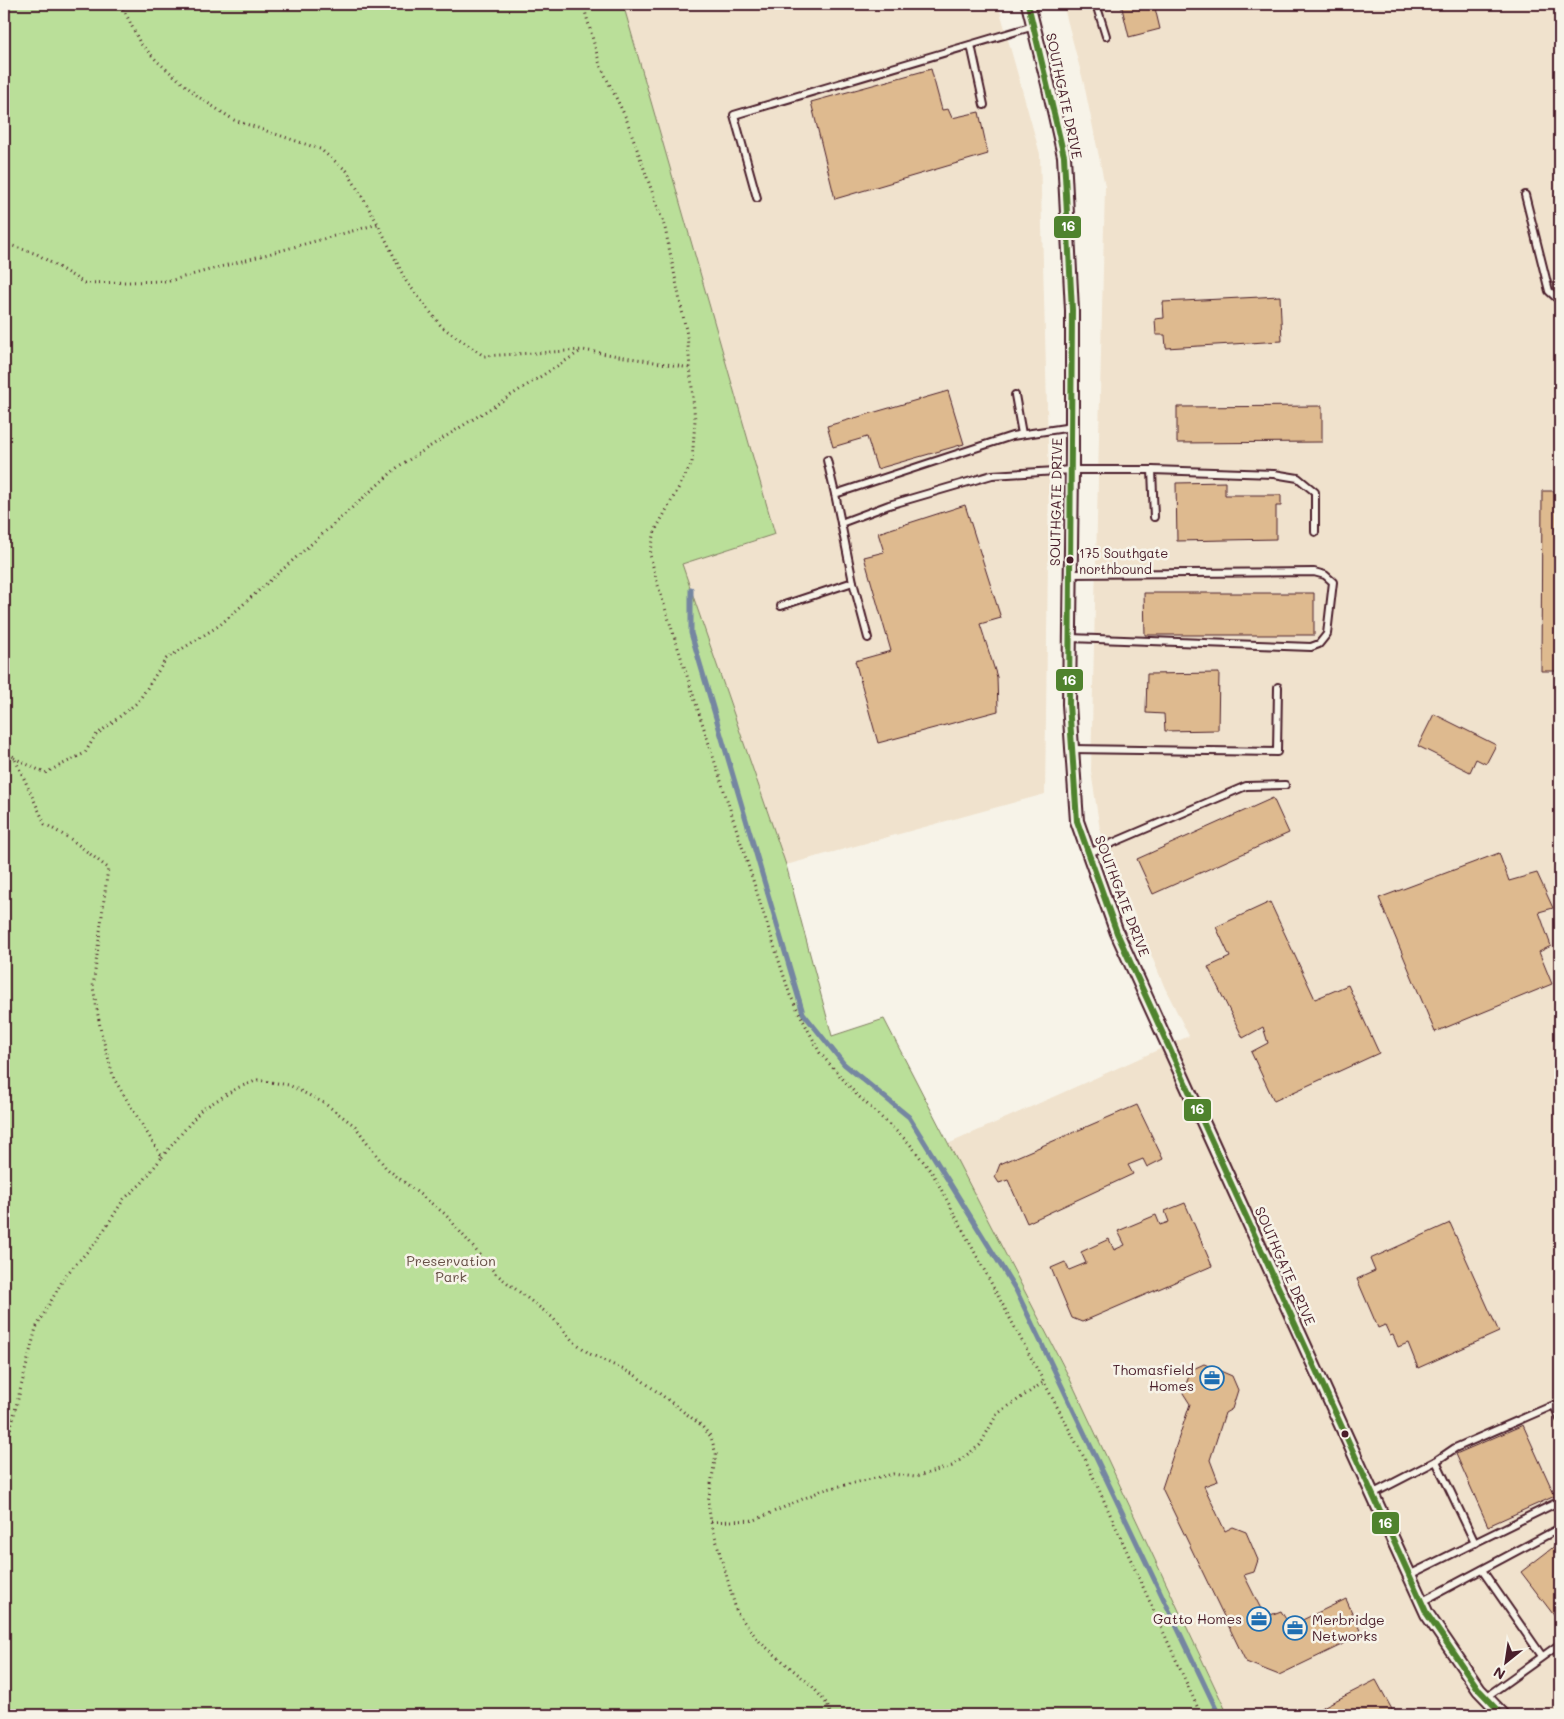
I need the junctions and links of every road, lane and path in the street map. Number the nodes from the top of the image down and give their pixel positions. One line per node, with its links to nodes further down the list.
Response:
1 (121, 4): 11 (path)
2 (583, 4): 15 (path)
3 (1028, 4): 5 (street, SOUTHGATE DRIVE)
4 (1096, 4): 6 (lane)
5 (1034, 26): 7 (lane); 17 (street, SOUTHGATE DRIVE)
6 (1106, 36)
7 (971, 45): 8 (lane); 10 (lane)
8 (984, 105)
9 (1526, 195): 13 (lane)
10 (757, 198)
11 (378, 224): 12 (path); 14 (path)
12 (4, 243)
13 (1560, 301)
14 (583, 350): 15 (path); 34 (path)
15 (690, 368): 38 (path)
16 (1015, 395): 18 (lane)
17 (1072, 427): 18 (lane); 20 (street, SOUTHGATE DRIVE)
18 (1022, 434): 22 (lane)
19 (827, 460): 22 (lane)
20 (1072, 470): 21 (lane); 24 (lane); 26 (street, SOUTHGATE DRIVE)
21 (1152, 470): 23 (lane); 25 (lane)
22 (835, 494): 24 (lane)
23 (1154, 517)
24 (841, 523): 27 (lane)
25 (1315, 532)
26 (1070, 574): 30 (street, SOUTHGATE DRIVE); 30 (lane)
27 (853, 582): 28 (lane); 29 (lane)
28 (781, 606)
29 (868, 638)
30 (1070, 638): 32 (street, SOUTHGATE DRIVE)
31 (1278, 687): 32 (lane)
32 (1072, 750): 36 (street, SOUTHGATE DRIVE)
33 (4, 751): 34 (path)
34 (14, 757): 37 (path)
35 (1285, 784): 36 (lane)
36 (1089, 853): 42 (street, SOUTHGATE DRIVE)
37 (162, 1158): 40 (path); 44 (path)
38 (1044, 1382): 44 (path); 54 (path)
39 (1560, 1419): 41 (lane)
40 (4, 1449)
41 (1436, 1461): 42 (lane); 46 (lane)
42 (1372, 1494): 48 (street, SOUTHGATE DRIVE)
43 (1560, 1501): 46 (lane)
44 (711, 1522): 53 (path)
45 (1560, 1528): 47 (lane)
46 (1475, 1543): 48 (lane)
47 (1482, 1570): 49 (lane); 51 (lane)
48 (1409, 1575): 49 (street, SOUTHGATE DRIVE)
49 (1421, 1602): 52 (street, SOUTHGATE DRIVE)
50 (1560, 1644): 51 (lane)
51 (1542, 1656): 52 (lane)
52 (1486, 1697): 55 (street, SOUTHGATE DRIVE)
53 (831, 1715)
54 (1201, 1715)
55 (1503, 1715)

